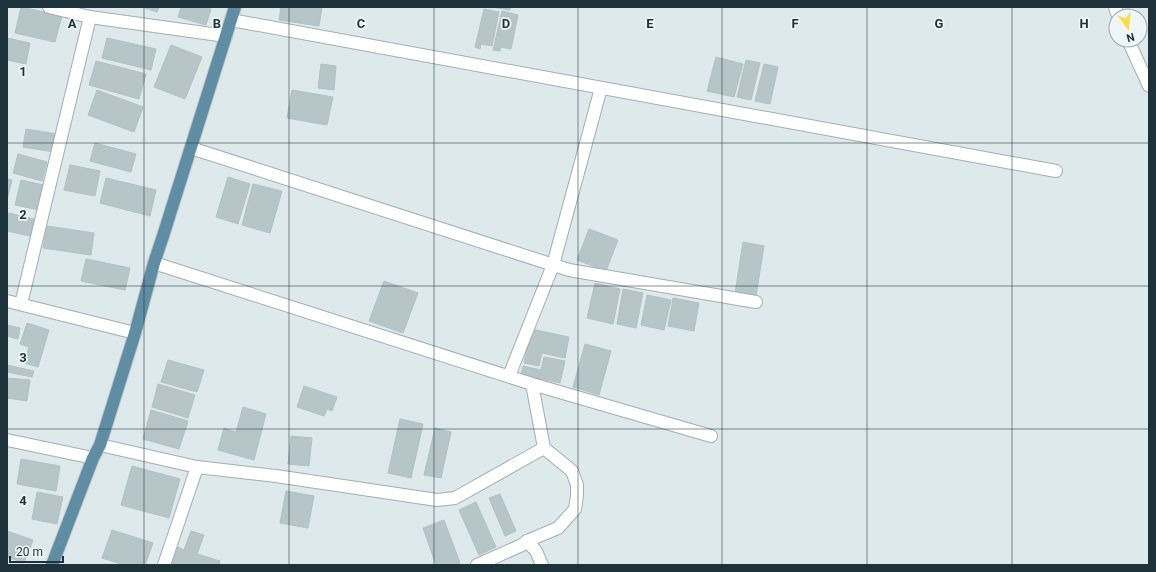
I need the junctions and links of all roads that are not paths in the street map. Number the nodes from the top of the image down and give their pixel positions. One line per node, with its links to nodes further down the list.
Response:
1 (49, 7): 3 (street)
2 (235, 7): 4 (main road)
3 (90, 17): 5 (street); 15 (street)
4 (231, 20): 5 (main road); 8 (street)
5 (226, 36): 9 (main road)
6 (1132, 48): 7 (street)
7 (1149, 86)
8 (601, 88): 10 (street); 12 (street)
9 (191, 148): 11 (main road); 12 (street)
10 (1056, 171)
11 (154, 263): 16 (main road); 17 (street)
12 (553, 265): 14 (street); 17 (street)
13 (7, 301): 15 (street)
14 (756, 302)
15 (21, 304): 16 (street)
16 (135, 333): 21 (main road)
17 (509, 376): 18 (street)
18 (532, 384): 19 (street); 22 (street)
19 (710, 436)
20 (7, 440): 23 (street)
21 (100, 445): 23 (main road); 24 (street)
22 (544, 448): 24 (street); 25 (street)
23 (93, 458): 26 (main road)
24 (197, 467): 27 (street)
25 (527, 541): 28 (street); 29 (street)
26 (52, 565)
27 (164, 565)
28 (477, 565)
29 (542, 565)

